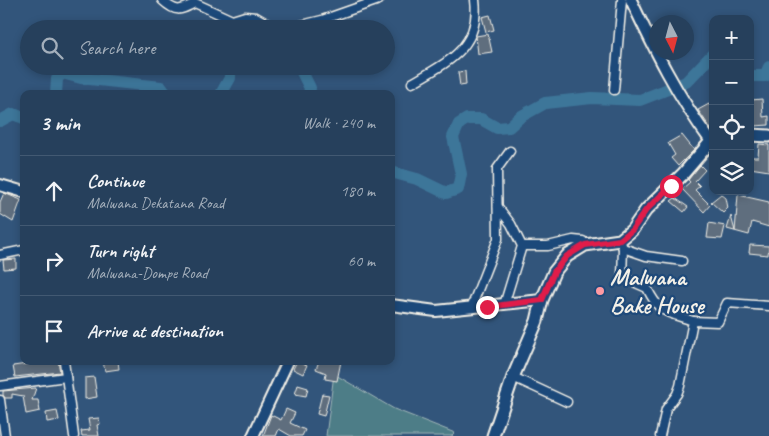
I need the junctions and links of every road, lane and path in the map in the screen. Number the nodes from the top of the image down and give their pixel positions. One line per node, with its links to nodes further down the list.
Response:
1 (162, 0): 7 (street)
2 (379, 0): 9 (street)
3 (475, 0): 10 (street)
4 (622, 0): 11 (street)
5 (630, 0): 13 (street)
6 (232, 20): 8 (street)
7 (232, 20)
8 (261, 20)
9 (322, 20)
10 (412, 83)
11 (614, 90)
12 (754, 135): 14 (main road)
13 (709, 136)
14 (769, 136)
15 (709, 144): 20 (main road)
16 (510, 151): 19 (street)
17 (0, 185): 18 (street)
18 (20, 191)
19 (498, 207): 22 (street); 30 (street)
20 (621, 244): 21 (main road); 25 (street); 31 (street)
21 (585, 245): 22 (street); 26 (main road)
22 (522, 246): 27 (street)
23 (20, 251): 24 (street)
24 (0, 255)
25 (682, 261)
26 (542, 300): 27 (street); 35 (main road)
27 (504, 305): 30 (street)
28 (769, 305): 31 (street)
29 (395, 306): 30 (street)
30 (471, 308)
31 (693, 321): 43 (street)
32 (64, 365): 34 (street)
33 (286, 365): 41 (street)
34 (66, 377): 36 (street); 40 (street)
35 (513, 377): 38 (street); 42 (main road)
36 (0, 386)
37 (0, 400): 39 (street)
38 (567, 402)
39 (5, 436)
40 (74, 436)
41 (253, 436)
42 (494, 436)
43 (660, 436)

